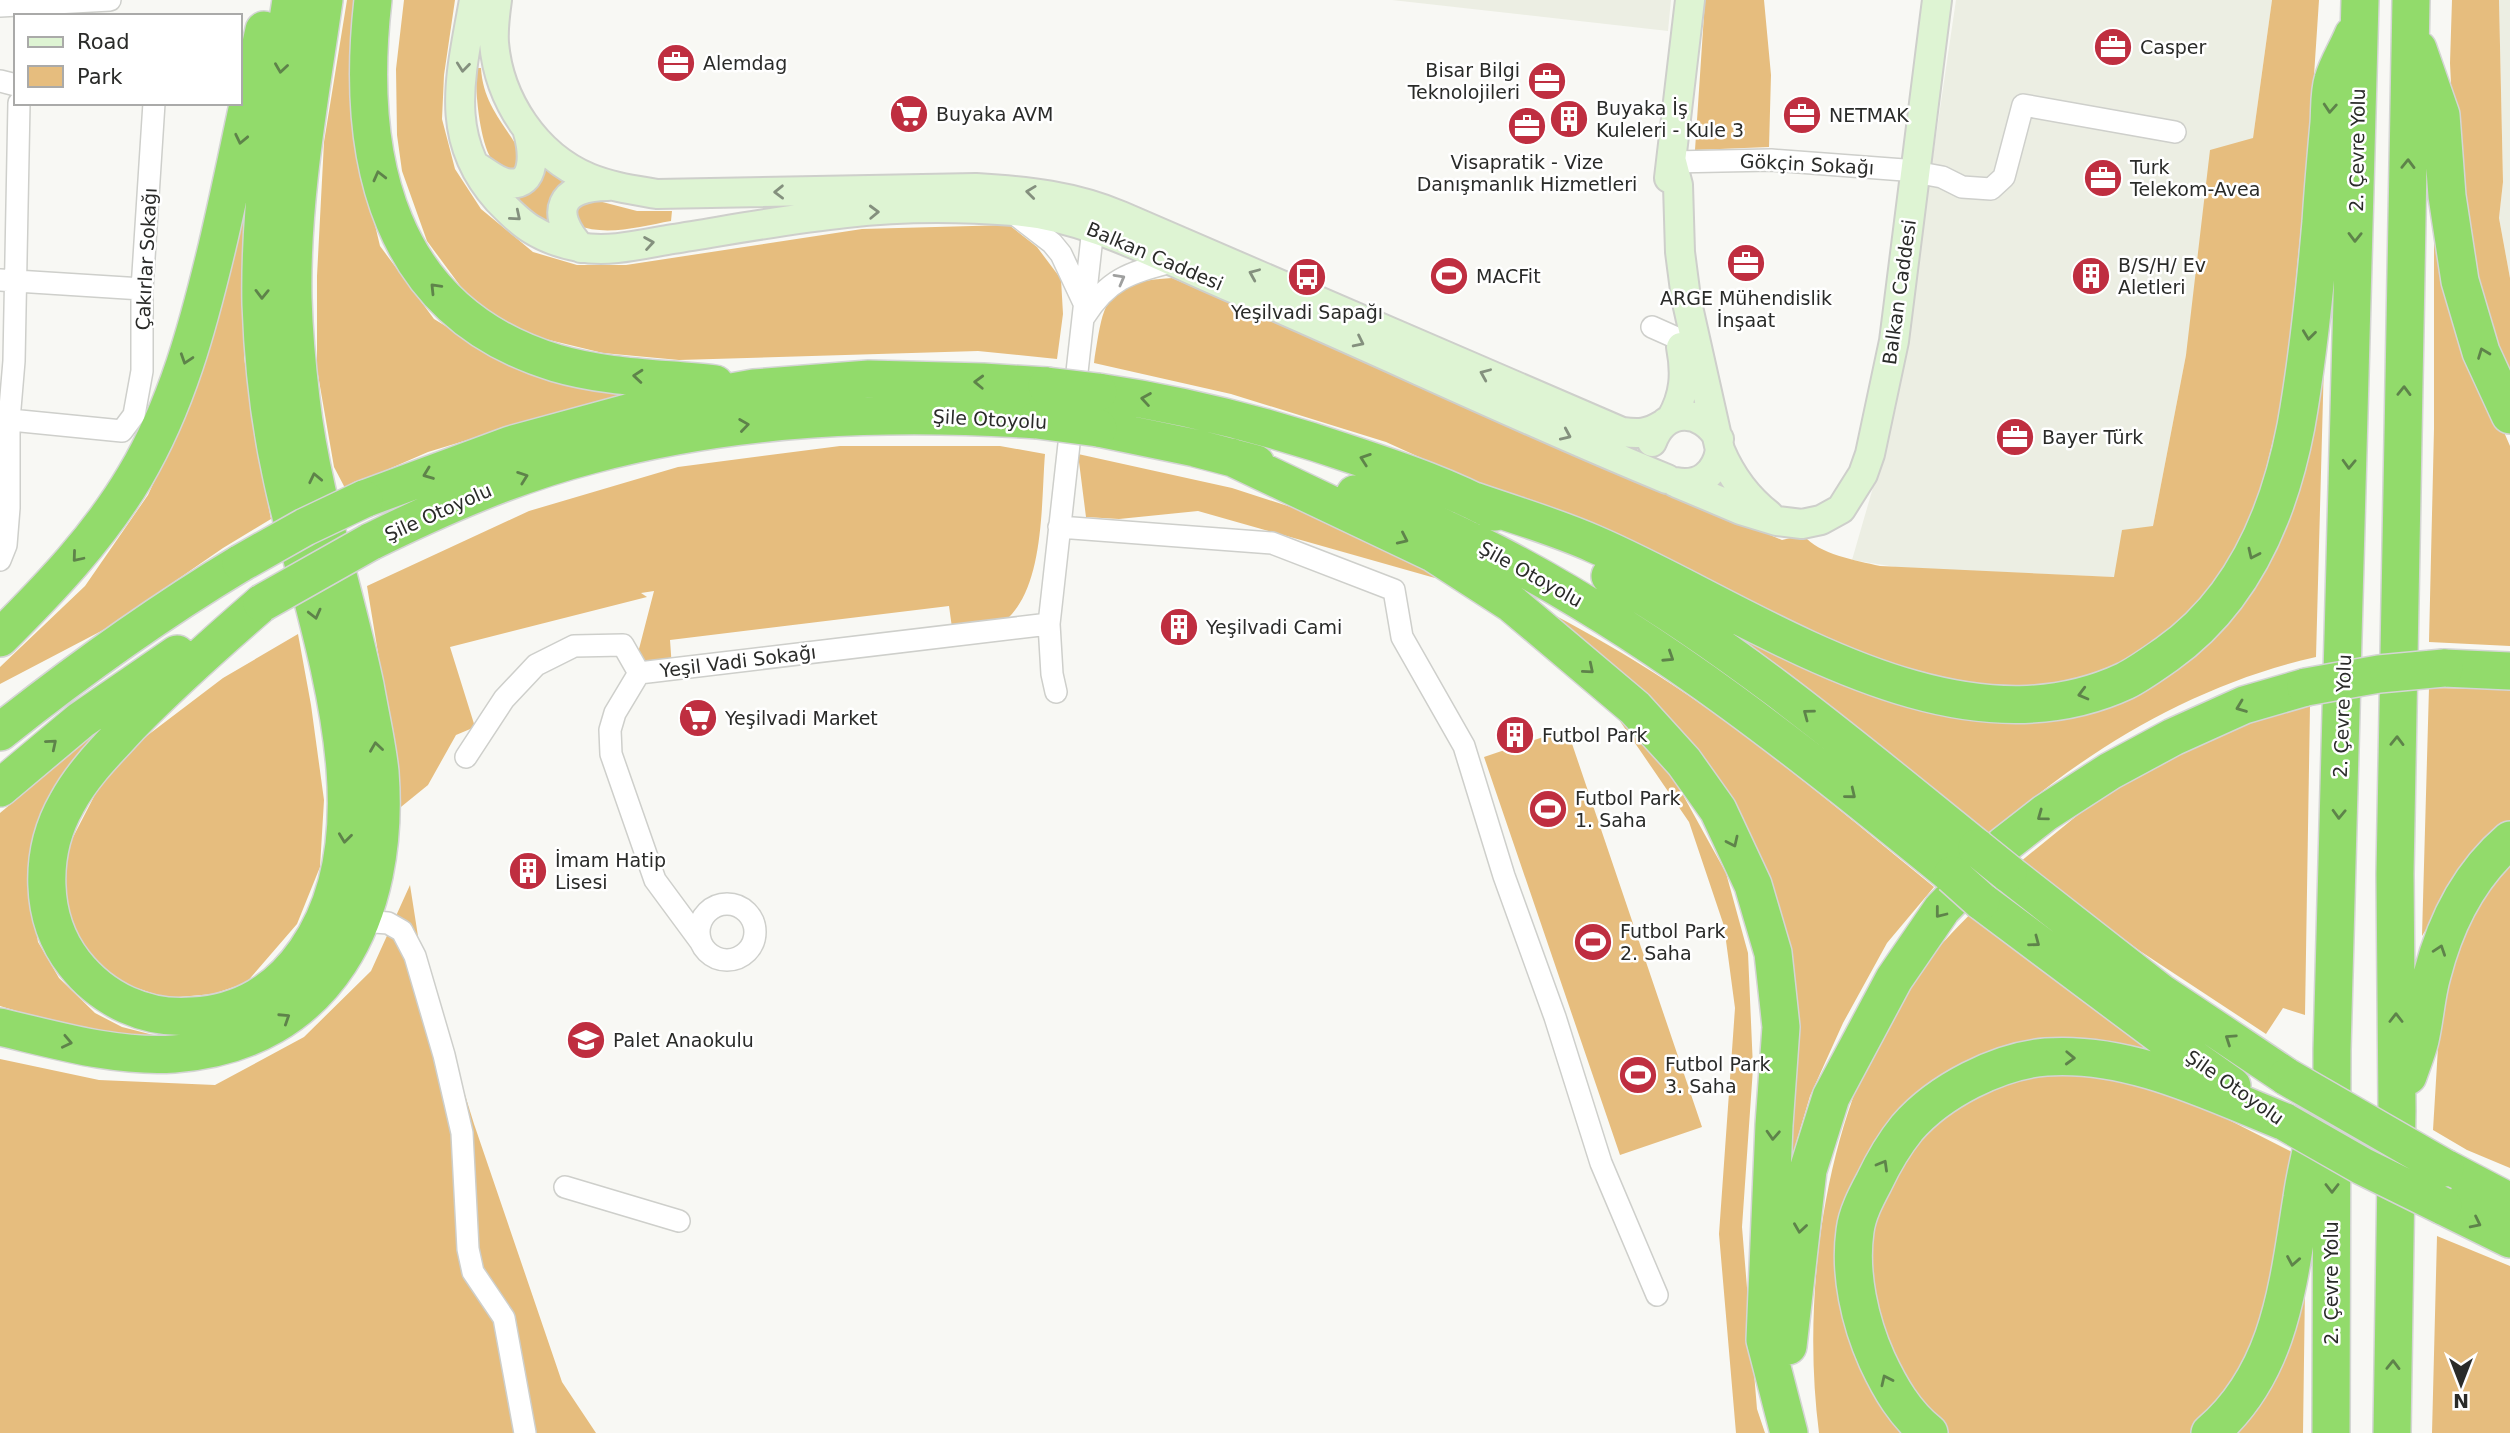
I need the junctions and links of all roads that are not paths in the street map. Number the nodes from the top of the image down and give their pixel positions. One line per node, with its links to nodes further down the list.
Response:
1 (110, 0): 11 (street)
2 (271, 0): 47 (highway, one-way to 47)
3 (291, 0): 45 (highway, one-way to 45)
4 (324, 0): 56 (highway, one-way to 4)
5 (373, 0): 18 (highway)
6 (394, 0): 18 (highway)
7 (474, 0): 20 (street, Balkan Caddesi, one-way to 20)
8 (497, 0): 16 (street)
9 (1690, 0): 19 (street)
10 (1937, 0): 21 (street, Balkan Caddesi)
11 (0, 6)
12 (2360, 11): 40 (highway, one-way to 40); 59 (highway, 2. Çevre Yolu, one-way to 59)
13 (2410, 13): 34 (highway, one-way to 13); 60 (highway, one-way to 13)
14 (19, 105): 27 (street)
15 (154, 105): 28 (street, Çakırlar Sokağı)
16 (527, 129): 20 (street); 22 (street)
17 (2175, 132): 21 (street, Gökçin Sokağı)
18 (372, 136): 32 (highway, one-way to 18)
19 (1672, 162): 21 (street, Gökçin Sokağı); 31 (street); 37 (street)
20 (472, 164): 25 (street, Balkan Caddesi, one-way to 25)
21 (1928, 174): 41 (street, Balkan Caddesi)
22 (615, 186): 24 (street, Balkan Caddesi, one-way to 22); 25 (street)
23 (1011, 211): 24 (street, Balkan Caddesi); 25 (street, Balkan Caddesi, one-way to 23); 29 (street)
24 (1096, 217): 26 (street, Balkan Caddesi); 29 (street); 36 (street, Balkan Caddesi, one-way to 24)
25 (581, 248)
26 (1171, 262): 29 (street, one-way to 26); 39 (street, Balkan Caddesi, one-way to 39)
27 (8, 281): 28 (street); 35 (street)
28 (142, 289): 35 (street, Çakırlar Sokağı)
29 (1084, 312): 42 (street)
30 (1652, 327): 31 (street)
31 (1679, 339): 36 (street)
32 (754, 388): 33 (highway, Şile Otoyolu, one-way to 32); 44 (highway, Şile Otoyolu, one-way to 44, bridge)
33 (1042, 403): 38 (highway, Şile Otoyolu, bridge); 40 (highway, Şile Otoyolu, one-way to 33, bridge); 45 (highway, Şile Otoyolu, one-way to 33, bridge)
34 (2510, 415)
35 (5, 419): 43 (street)
36 (1667, 422): 37 (street); 39 (street)
37 (1719, 444): 39 (street); 41 (street)
38 (1231, 457): 61 (highway, Şile Otoyolu, one-way to 61, bridge); 71 (highway, one-way to 71)
39 (1672, 481): 41 (street, Balkan Caddesi)
40 (1474, 501): 62 (highway, Şile Otoyolu, one-way to 40, bridge)
41 (1777, 521)
42 (1059, 527): 46 (street); 68 (street)
43 (0, 560)
44 (183, 598): 51 (highway); 52 (highway, Şile Otoyolu)
45 (262, 603): 54 (highway, Şile Otoyolu, one-way to 45)
46 (1049, 624): 49 (street, Yeşil Vadi Sokağı); 50 (street)
47 (7, 629)
48 (2510, 671): 71 (highway, one-way to 71, bridge)
49 (639, 673): 53 (street); 57 (street, Yeşil Vadi Sokağı)
50 (1056, 692)
51 (0, 698)
52 (0, 732)
53 (466, 757)
54 (0, 788)
55 (2510, 840): 60 (highway, one-way to 55)
56 (361, 922): 58 (highway, one-way to 56); 70 (street)
57 (700, 941)
58 (0, 1027)
59 (2332, 1050): 73 (highway, one-way to 73); 74 (highway, 2. Çevre Yolu, one-way to 74)
60 (2397, 1110): 69 (highway, one-way to 60)
61 (2285, 1122): 67 (highway, Şile Otoyolu, one-way to 67, bridge); 72 (highway, one-way to 61)
62 (2445, 1168): 64 (highway); 65 (highway, Şile Otoyolu)
63 (565, 1187): 66 (street)
64 (2510, 1188)
65 (2510, 1202)
66 (679, 1221)
67 (2510, 1239)
68 (1657, 1295)
69 (2393, 1429)
70 (525, 1433)
71 (1790, 1433)
72 (1929, 1433)
73 (2210, 1433)
74 (2331, 1433)

